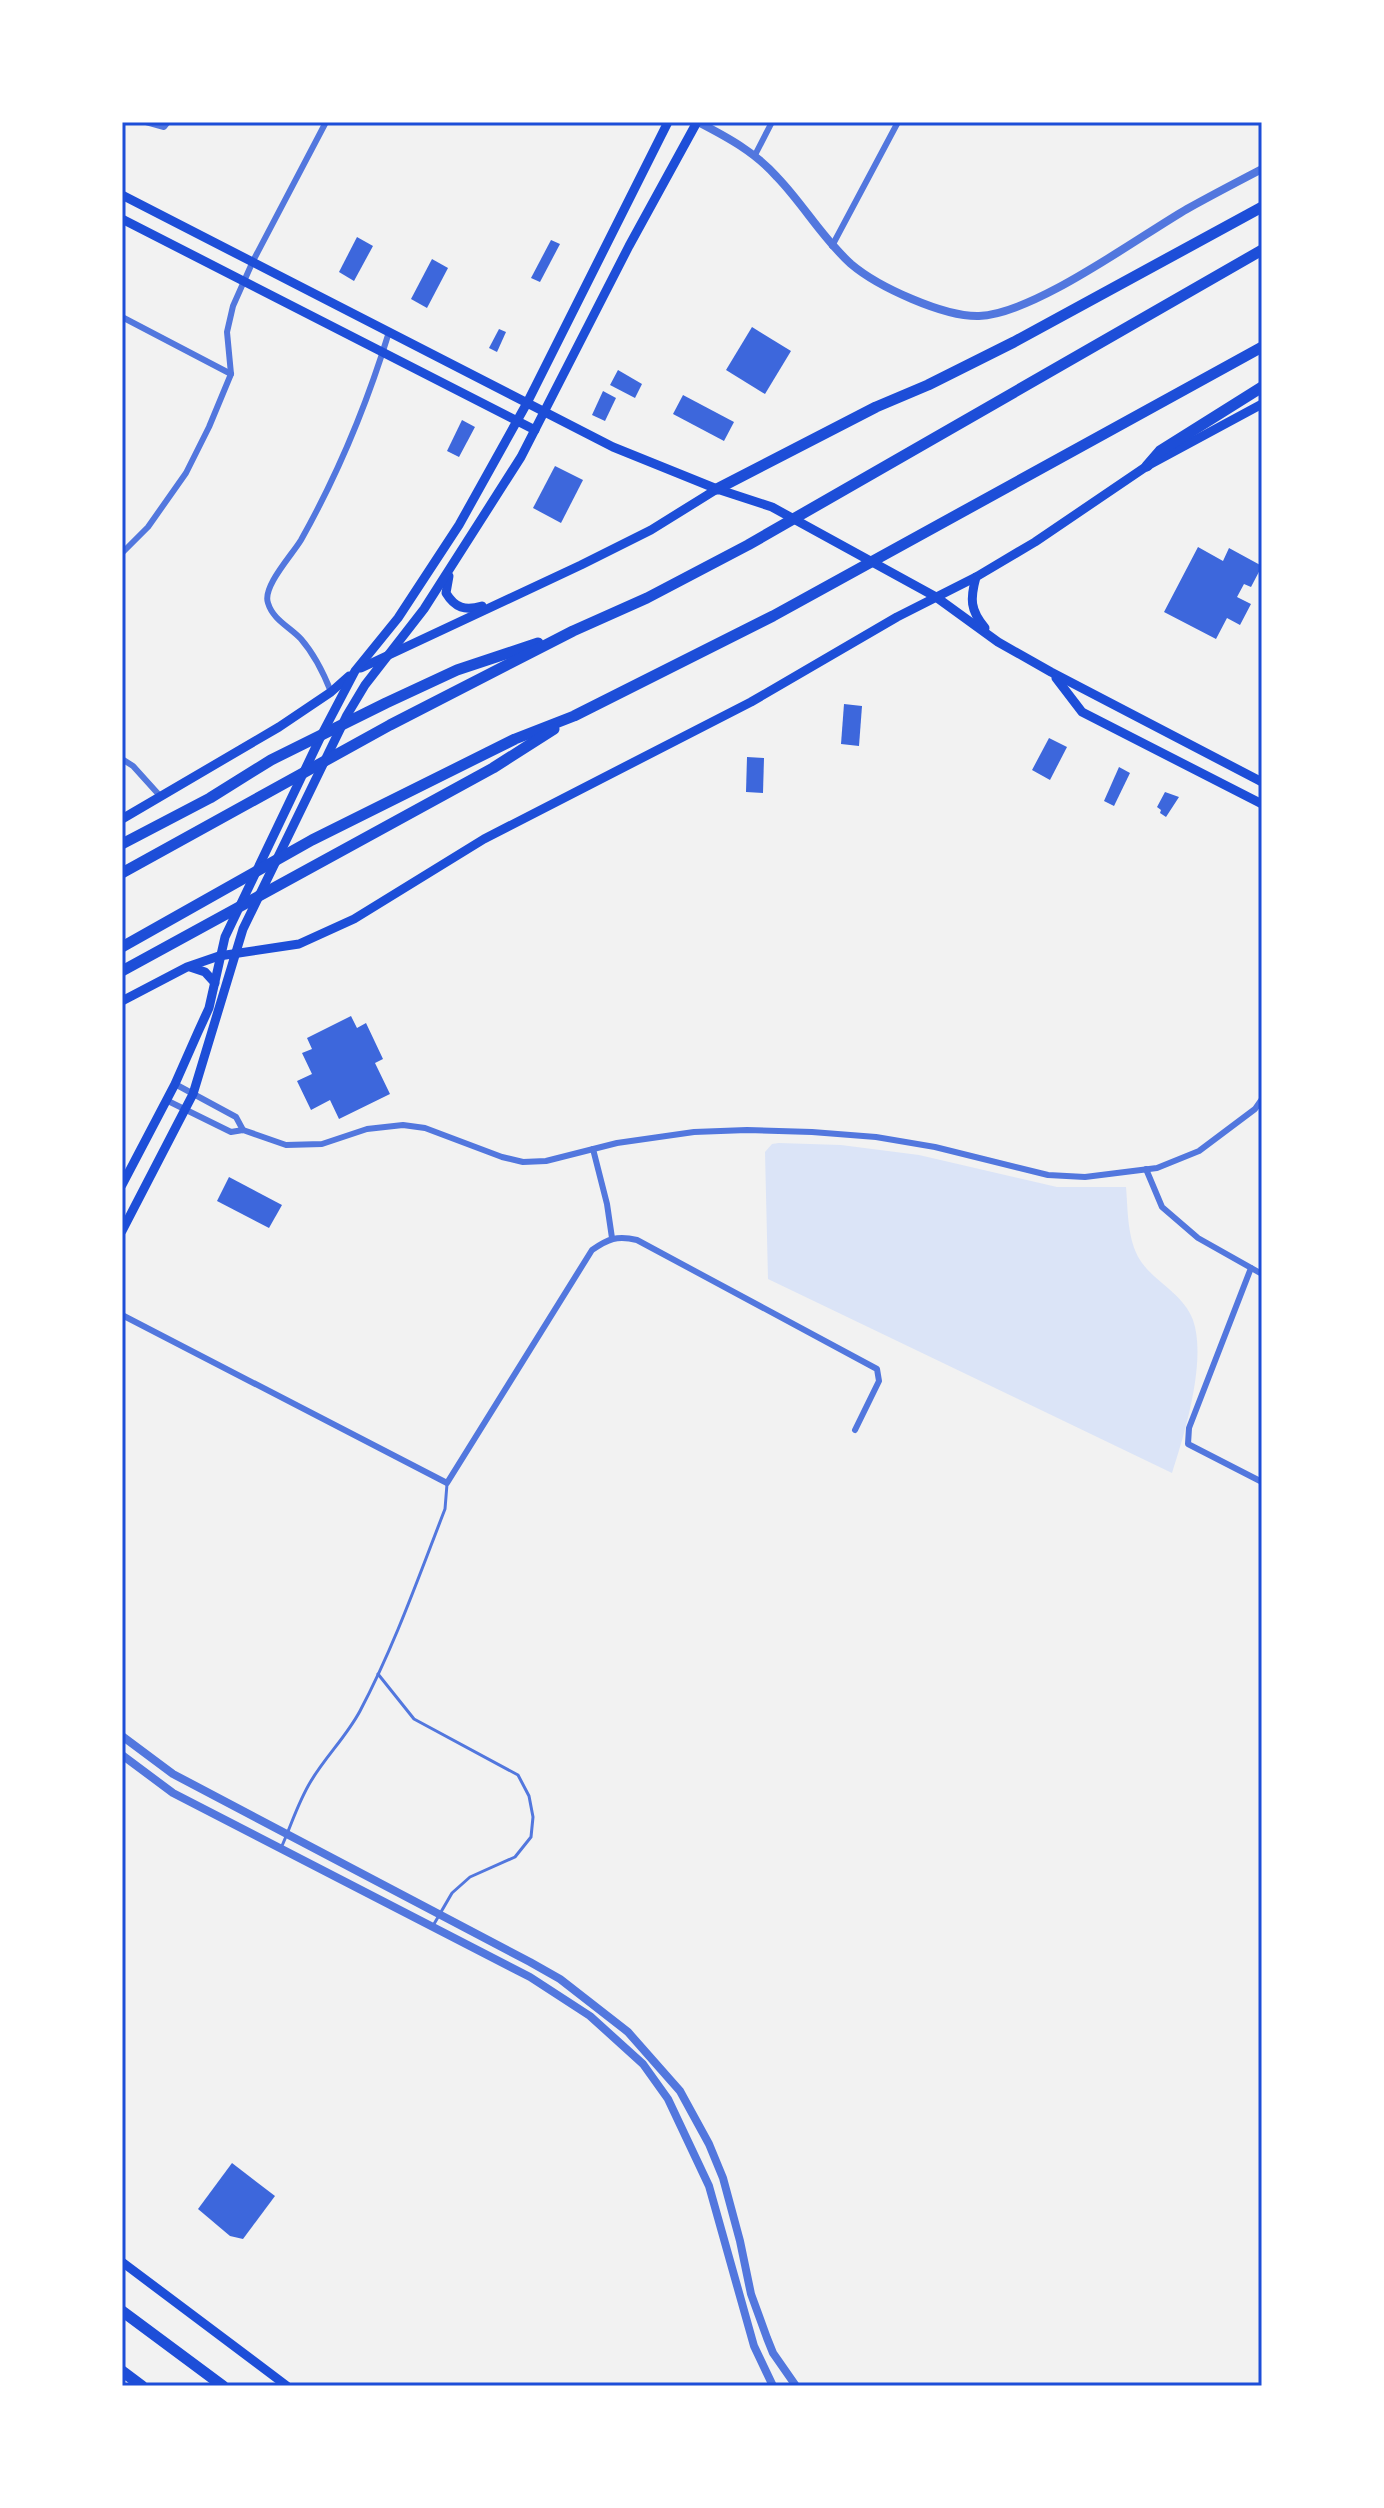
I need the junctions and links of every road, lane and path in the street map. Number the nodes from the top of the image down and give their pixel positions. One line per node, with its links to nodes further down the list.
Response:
1 (146, 122): 2 (street)
2 (168, 122)
3 (326, 122): 17 (street)
4 (668, 122): 13 (main road)
5 (698, 122): 8 (street); 14 (main road)
6 (772, 122): 8 (street)
7 (898, 122): 15 (street)
8 (755, 155): 15 (street)
9 (1262, 169): 15 (street)
10 (122, 195): 17 (main road)
11 (1262, 207): 31 (highway)
12 (122, 219): 18 (main road)
13 (611, 235): 14 (main road); 25 (main road)
14 (629, 246): 27 (main road)
15 (832, 246)
16 (1262, 250): 37 (highway)
17 (253, 261): 18 (street); 20 (main road)
18 (244, 281): 22 (main road); 23 (street)
19 (122, 317): 23 (street)
20 (389, 332): 22 (street); 25 (main road)
21 (1262, 347): 44 (highway)
22 (382, 353): 28 (main road); 42 (street)
23 (231, 374): 32 (street)
24 (1262, 387): 30 (highway)
25 (527, 403): 27 (main road); 28 (main road)
26 (1262, 404): 30 (main road)
27 (543, 411): 29 (main road); 31 (main road)
28 (516, 420): 29 (main road); 40 (main road)
29 (535, 430): 33 (main road)
30 (1147, 466): 34 (main road)
31 (717, 489): 35 (main road); 36 (main road)
32 (122, 553)
33 (454, 561): 36 (main road); 39 (main road)
34 (976, 577): 35 (main road); 38 (main road)
35 (936, 597): 38 (main road); 57 (main road)
36 (505, 600): 39 (main road)
37 (573, 631): 54 (highway); 55 (highway)
38 (998, 642): 41 (main road)
39 (389, 653): 40 (main road); 46 (main road)
40 (355, 671): 42 (main road); 45 (main road)
41 (1051, 672): 48 (main road); 49 (main road)
42 (331, 692): 43 (main road)
43 (308, 707): 45 (main road); 51 (main road)
44 (574, 716): 56 (highway); 60 (highway)
45 (332, 722): 46 (main road); 58 (main road)
46 (327, 755): 57 (main road)
47 (122, 759): 51 (street)
48 (1227, 763): 49 (main road); 50 (main road)
49 (1217, 781): 52 (main road)
50 (1262, 782)
51 (161, 797): 53 (main road)
52 (1262, 804)
53 (122, 819)
54 (125, 842)
55 (122, 873)
56 (122, 947)
57 (235, 953): 58 (main road); 64 (main road)
58 (219, 956): 59 (main road); 61 (main road)
59 (187, 967): 61 (main road); 62 (main road)
60 (122, 971)
61 (215, 983): 63 (main road)
62 (122, 1001)
63 (175, 1084): 64 (street); 66 (main road)
64 (193, 1094): 67 (main road); 68 (street)
65 (1262, 1099): 70 (street)
66 (166, 1100): 67 (street); 71 (main road)
67 (184, 1109): 68 (street); 72 (main road)
68 (243, 1130): 69 (street)
69 (593, 1149): 70 (street); 73 (street)
70 (1146, 1169): 74 (street)
71 (122, 1185)
72 (122, 1231)
73 (612, 1238): 77 (street); 79 (street)
74 (1251, 1268): 75 (street); 78 (street)
75 (1262, 1274)
76 (122, 1315): 79 (street)
77 (855, 1430)
78 (1262, 1482)
79 (447, 1483): 80 (lane)
80 (378, 1674): 83 (lane); 85 (lane)
81 (122, 1736): 83 (street)
82 (122, 1755): 84 (street)
83 (287, 1834): 84 (lane); 85 (street)
84 (281, 1848): 86 (street)
85 (439, 1915): 86 (lane); 94 (street)
86 (433, 1926): 93 (street)
87 (122, 2262): 92 (main road)
88 (122, 2311): 91 (highway)
89 (122, 2371): 90 (highway)
90 (142, 2386)
91 (223, 2386)
92 (287, 2386)
93 (773, 2386)
94 (796, 2386)

